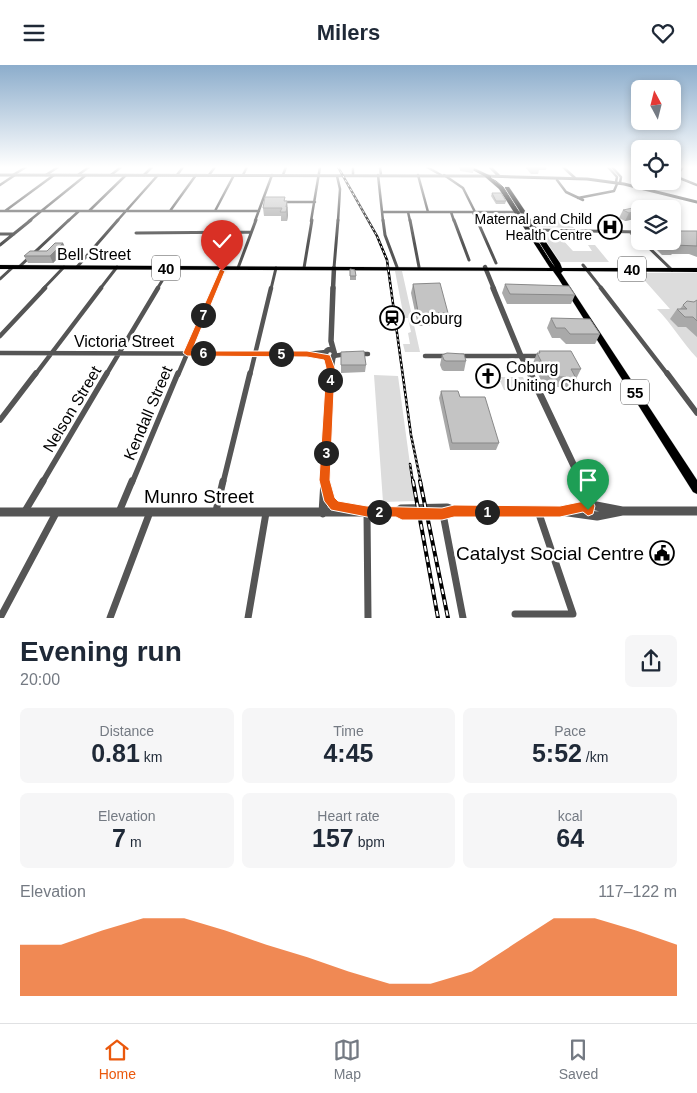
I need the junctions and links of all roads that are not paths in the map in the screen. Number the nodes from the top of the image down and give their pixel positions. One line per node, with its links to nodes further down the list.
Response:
1 (30, 193): 24 (street)
2 (64, 193): 25 (street)
3 (108, 193): 27 (street)
4 (142, 193): 28 (street)
5 (183, 193): 29 (street)
6 (225, 193): 30 (street)
7 (267, 193): 31 (street)
8 (316, 193): 21 (street)
9 (340, 193): 66 (street)
10 (381, 193): 32 (street)
11 (423, 193): 34 (street)
12 (465, 193): 36 (street)
13 (504, 193): 38 (highway, 55)
14 (511, 193): 37 (highway, 55)
15 (568, 193): 18 (street)
16 (605, 193): 18 (street)
17 (656, 193): 22 (street)
18 (578, 198): 19 (street)
19 (583, 200)
20 (275, 202): 21 (street)
21 (315, 202): 65 (street)
22 (697, 203)
23 (0, 211): 24 (street)
24 (5, 211): 25 (street)
25 (42, 211): 26 (street); 46 (street)
26 (80, 211): 27 (street); 54 (street)
27 (89, 211): 28 (street)
28 (126, 211): 29 (street); 56 (street)
29 (170, 211): 30 (street)
30 (215, 211): 31 (street)
31 (259, 211): 43 (street)
32 (383, 212): 33 (street); 59 (street)
33 (408, 212): 34 (street); 60 (street)
34 (428, 212): 35 (street)
35 (451, 212): 36 (street); 50 (street)
36 (474, 212): 38 (street); 51 (street)
37 (524, 212): 38 (street); 40 (highway, 55)
38 (516, 213): 39 (highway, 55)
39 (528, 230): 40 (street); 70 (highway, 55)
40 (535, 230): 41 (street); 70 (highway, 55)
41 (626, 231): 42 (street); 47 (street)
42 (631, 231)
43 (251, 232): 44 (street); 63 (street)
44 (136, 233)
45 (0, 234): 46 (street)
46 (14, 234): 48 (street)
47 (631, 234)
48 (0, 245)
49 (651, 250): 69 (street)
50 (469, 260)
51 (496, 263)
52 (697, 266): 69 (highway, Bell Street / 40)
53 (0, 267): 54 (highway, Bell Street / 40)
54 (16, 267): 55 (highway, Bell Street / 40); 72 (street)
55 (64, 267): 56 (highway, Bell Street / 40); 73 (street)
56 (77, 267): 57 (highway, Bell Street / 40)
57 (117, 267): 58 (highway, Bell Street / 40); 75 (street)
58 (170, 267): 62 (highway, Bell Street / 40); 76 (street, Nelson Street)
59 (397, 267): 60 (highway, Bell Street / 40); 67 (highway, Bell Street / 40)
60 (419, 267): 68 (highway, Bell Street / 40)
61 (584, 267): 69 (highway, Bell Street / 40); 70 (highway, Bell Street / 40); 84 (street)
62 (223, 268): 63 (highway, Bell Street / 40); 77 (street, Kendall Street)
63 (238, 268): 64 (highway, Bell Street / 40)
64 (276, 268): 65 (highway, Bell Street / 40); 79 (street)
65 (304, 268): 66 (highway, Bell Street / 40)
66 (334, 268): 67 (highway, Bell Street / 40); 80 (street)
67 (369, 268): 68 (highway, Bell Street / 40)
68 (485, 268): 70 (highway, Bell Street / 40); 82 (street)
69 (670, 268): 71 (highway, Bell Street / 40)
70 (557, 269): 87 (highway, 55)
71 (697, 270)
72 (0, 279)
73 (0, 336)
74 (0, 353): 75 (street, Victoria Street)
75 (51, 353): 76 (street, Victoria Street); 85 (street)
76 (119, 353): 77 (street, Victoria Street); 94 (street, Nelson Street)
77 (187, 353): 79 (street, Victoria Street); 96 (street, Kendall Street)
78 (368, 353): 80 (street, Victoria Street)
79 (255, 354): 80 (street, Victoria Street); 99 (street)
80 (330, 354): 86 (street)
81 (424, 356): 82 (street)
82 (521, 356): 83 (street); 88 (street)
83 (544, 356)
84 (697, 413)
85 (0, 420)
86 (325, 480): 98 (street); 101 (street)
87 (697, 489)
88 (594, 509): 91 (street, Munro Street); 92 (street, Munro Street)
89 (397, 511): 90 (street, Munro Street); 98 (street, Munro Street); 102 (street, Munro Street)
90 (454, 511): 91 (street, Munro Street); 102 (street, Munro Street)
91 (538, 511): 105 (street)
92 (697, 511)
93 (0, 512): 94 (street, Munro Street)
94 (25, 512): 95 (street, Munro Street)
95 (57, 512): 96 (street, Munro Street); 106 (street)
96 (119, 512): 97 (street, Munro Street)
97 (150, 512): 99 (street, Munro Street); 107 (street)
98 (367, 512): 101 (street, Munro Street); 109 (street)
99 (215, 513): 100 (street, Munro Street)
100 (266, 513): 101 (street, Munro Street); 108 (street)
101 (324, 513)
102 (442, 514): 110 (street)
103 (515, 614): 104 (street)
104 (555, 616): 105 (street)
105 (574, 616)
106 (0, 618)
107 (110, 618)
108 (248, 618)
109 (368, 618)
110 (463, 618)

